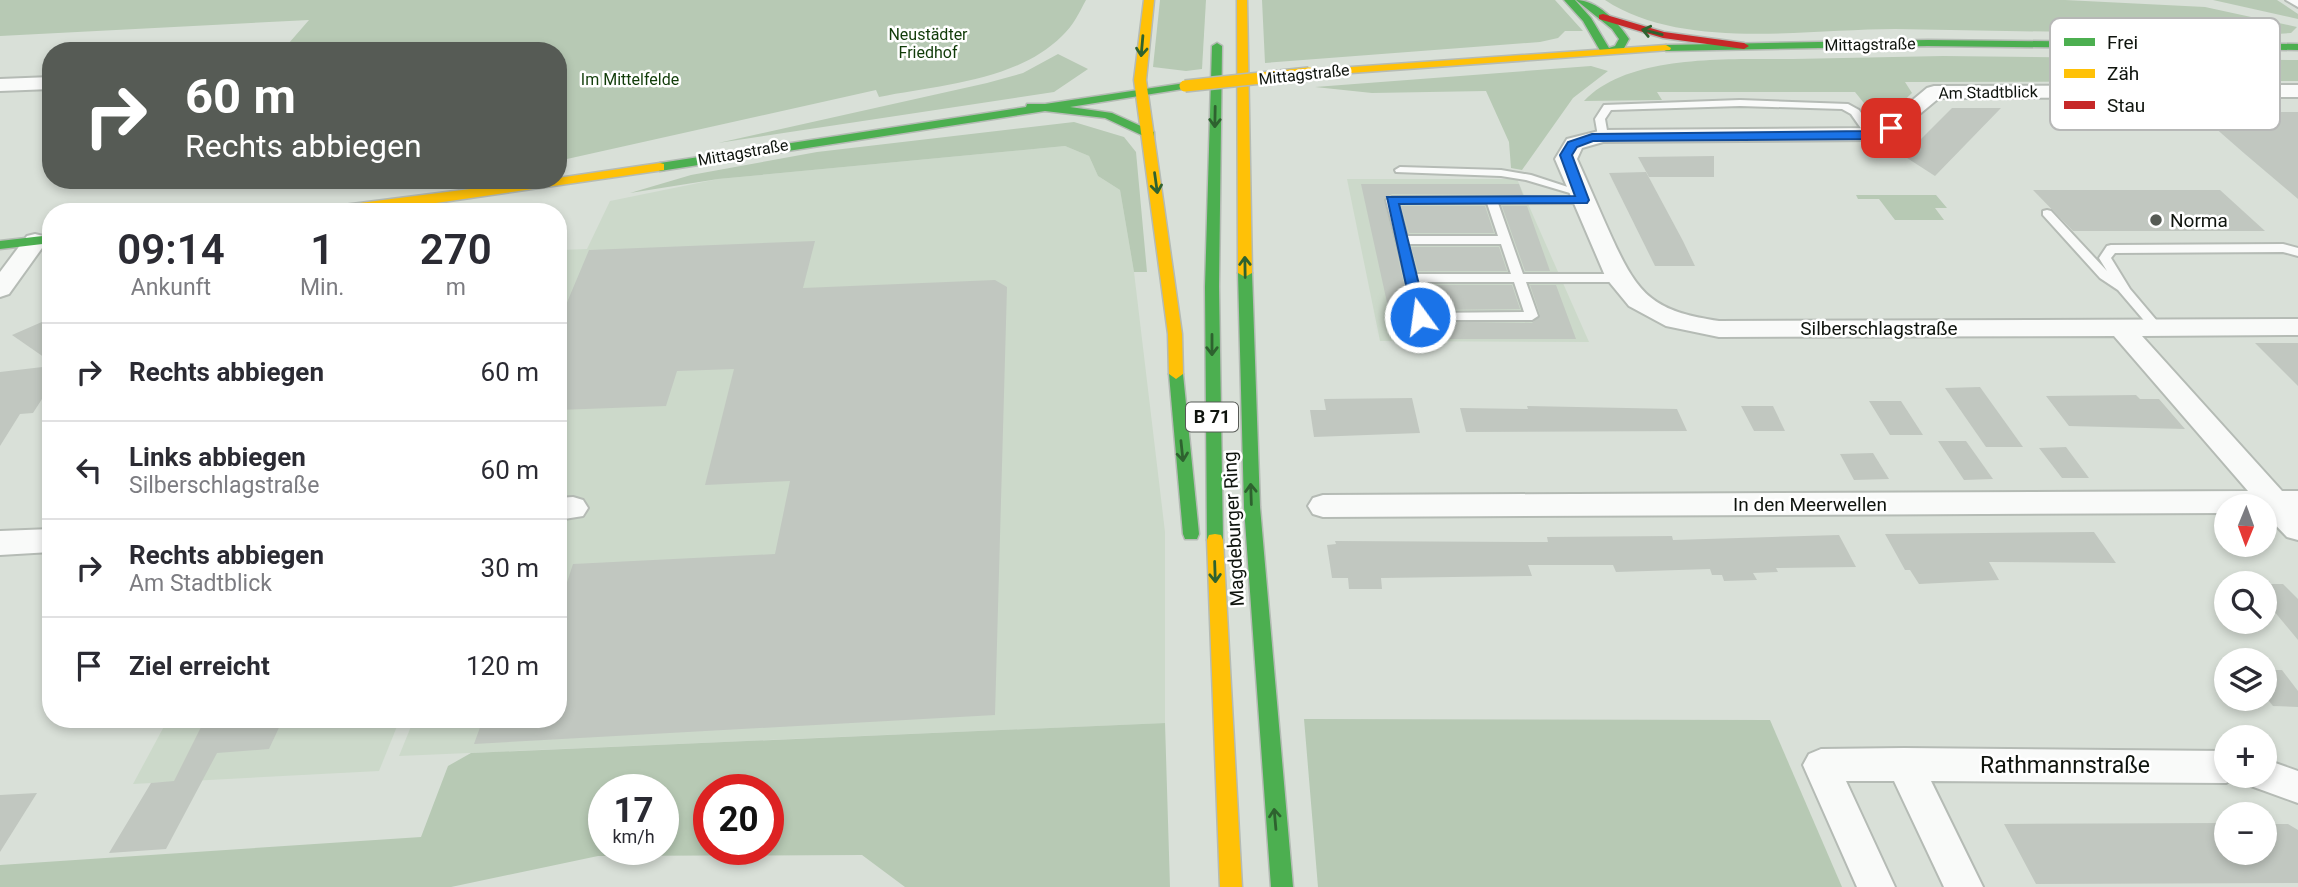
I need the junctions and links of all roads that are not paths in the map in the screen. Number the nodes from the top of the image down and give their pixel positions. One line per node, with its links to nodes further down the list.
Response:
1 (1149, 0): 18 (main road, one-way to 18)
2 (1242, 0): 7 (main road, Magdeburger Ring / B 71)
3 (1254, 0): 7 (main road)
4 (1569, 0): 13 (main road)
5 (1581, 0): 6 (main road)
6 (1603, 17): 10 (main road, one-way to 6); 13 (main road)
7 (1243, 20): 59 (main road, Magdeburger Ring / B 71, one-way to 7)
8 (1217, 26): 57 (main road, Magdeburger Ring / B 71, one-way to 57)
9 (2050, 44): 10 (main road, Mittagstraße)
10 (1744, 46): 13 (main road, Mittagstraße)
11 (2280, 47): 12 (main road, Mittagstraße)
12 (2298, 47)
13 (1606, 52): 18 (main road, Mittagstraße, bridge)
14 (42, 83): 15 (street)
15 (0, 85)
16 (2280, 91): 17 (street, Am Stadtblick)
17 (2298, 91)
18 (1142, 92): 20 (main road, Mittagstraße); 21 (main road)
19 (2050, 92): 22 (street, Am Stadtblick)
20 (1031, 106): 21 (main road); 26 (main road, Mittagstraße)
21 (1150, 135): 51 (main road, one-way to 51)
22 (1871, 135): 23 (street, Am Stadtblick); 23 (lane)
23 (1603, 136): 24 (street, Am Stadtblick)
24 (1569, 148): 28 (street, Silberschlagstraße)
25 (1400, 170): 28 (lane)
26 (567, 182)
27 (513, 189): 30 (main road, Mittagstraße)
28 (1581, 197): 29 (lane); 40 (street, Silberschlagstraße)
29 (1492, 200): 33 (lane); 34 (lane)
30 (406, 203)
31 (2047, 213): 42 (lane)
32 (42, 240): 36 (main road)
33 (1401, 240): 34 (lane); 38 (lane)
34 (1505, 240): 39 (lane)
35 (42, 241): 41 (street)
36 (0, 245)
37 (2298, 252): 42 (lane)
38 (1411, 278): 39 (lane); 39 (lane)
39 (1518, 278): 40 (lane)
40 (1618, 278): 44 (street, Silberschlagstraße)
41 (0, 289)
42 (2124, 291): 45 (lane)
43 (2298, 327): 45 (street, Silberschlagstraße)
44 (2121, 328): 45 (street, Silberschlagstraße); 46 (street)
45 (2157, 328)
46 (2286, 502): 47 (street, In den Meerwellen); 48 (street)
47 (1323, 506)
48 (2298, 529)
49 (42, 540): 50 (street)
50 (0, 542)
51 (1192, 551)
52 (1904, 764): 53 (street, Rathmannstraße); 60 (street, Rathmannstraße); 61 (street)
53 (2214, 767)
54 (2277, 780): 55 (street)
55 (2298, 787)
56 (1211, 803): 57 (main road)
57 (1228, 834): 58 (main road, Magdeburger Ring / B 71)
58 (1231, 887)
59 (1282, 887)
60 (1876, 887)
61 (1964, 887)

